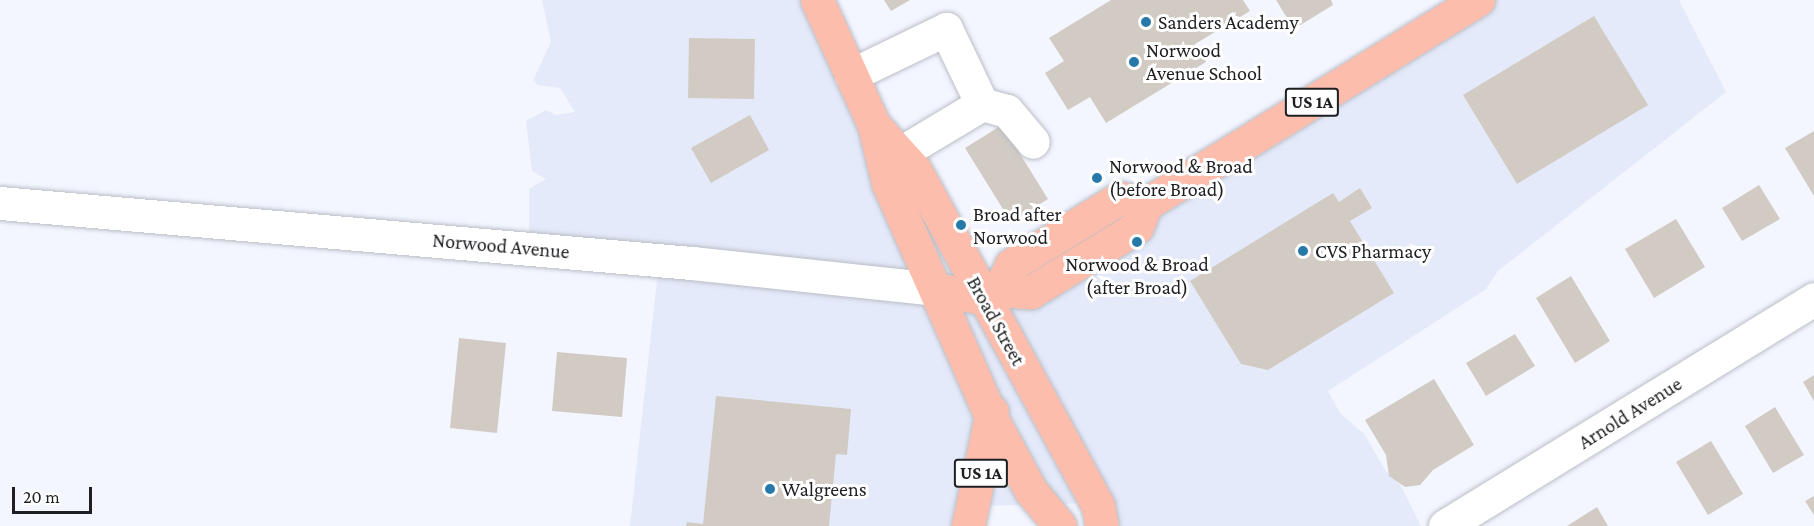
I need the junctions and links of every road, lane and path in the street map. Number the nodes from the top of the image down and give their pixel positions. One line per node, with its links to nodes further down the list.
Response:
1 (817, 0): 3 (main road, Broad Street)
2 (1478, 0): 10 (main road, US 1A)
3 (851, 75): 4 (street); 5 (main road, Broad Street)
4 (982, 104): 6 (street); 7 (street)
5 (874, 125): 7 (main road, Broad Street); 9 (main road, Broad Street)
6 (1033, 142)
7 (902, 152): 10 (main road, Broad Street)
8 (0, 203): 9 (street, Norwood Avenue)
9 (935, 289): 10 (main road, Norwood Avenue); 12 (main road, Broad Street)
10 (991, 294): 12 (main road, US 1A); 15 (main road, Broad Street)
11 (1814, 299): 16 (street, Arnold Avenue)
12 (993, 421): 13 (main road, US 1A); 14 (main road, Broad Street)
13 (968, 526)
14 (1060, 526)
15 (1102, 526)
16 (1445, 526)

